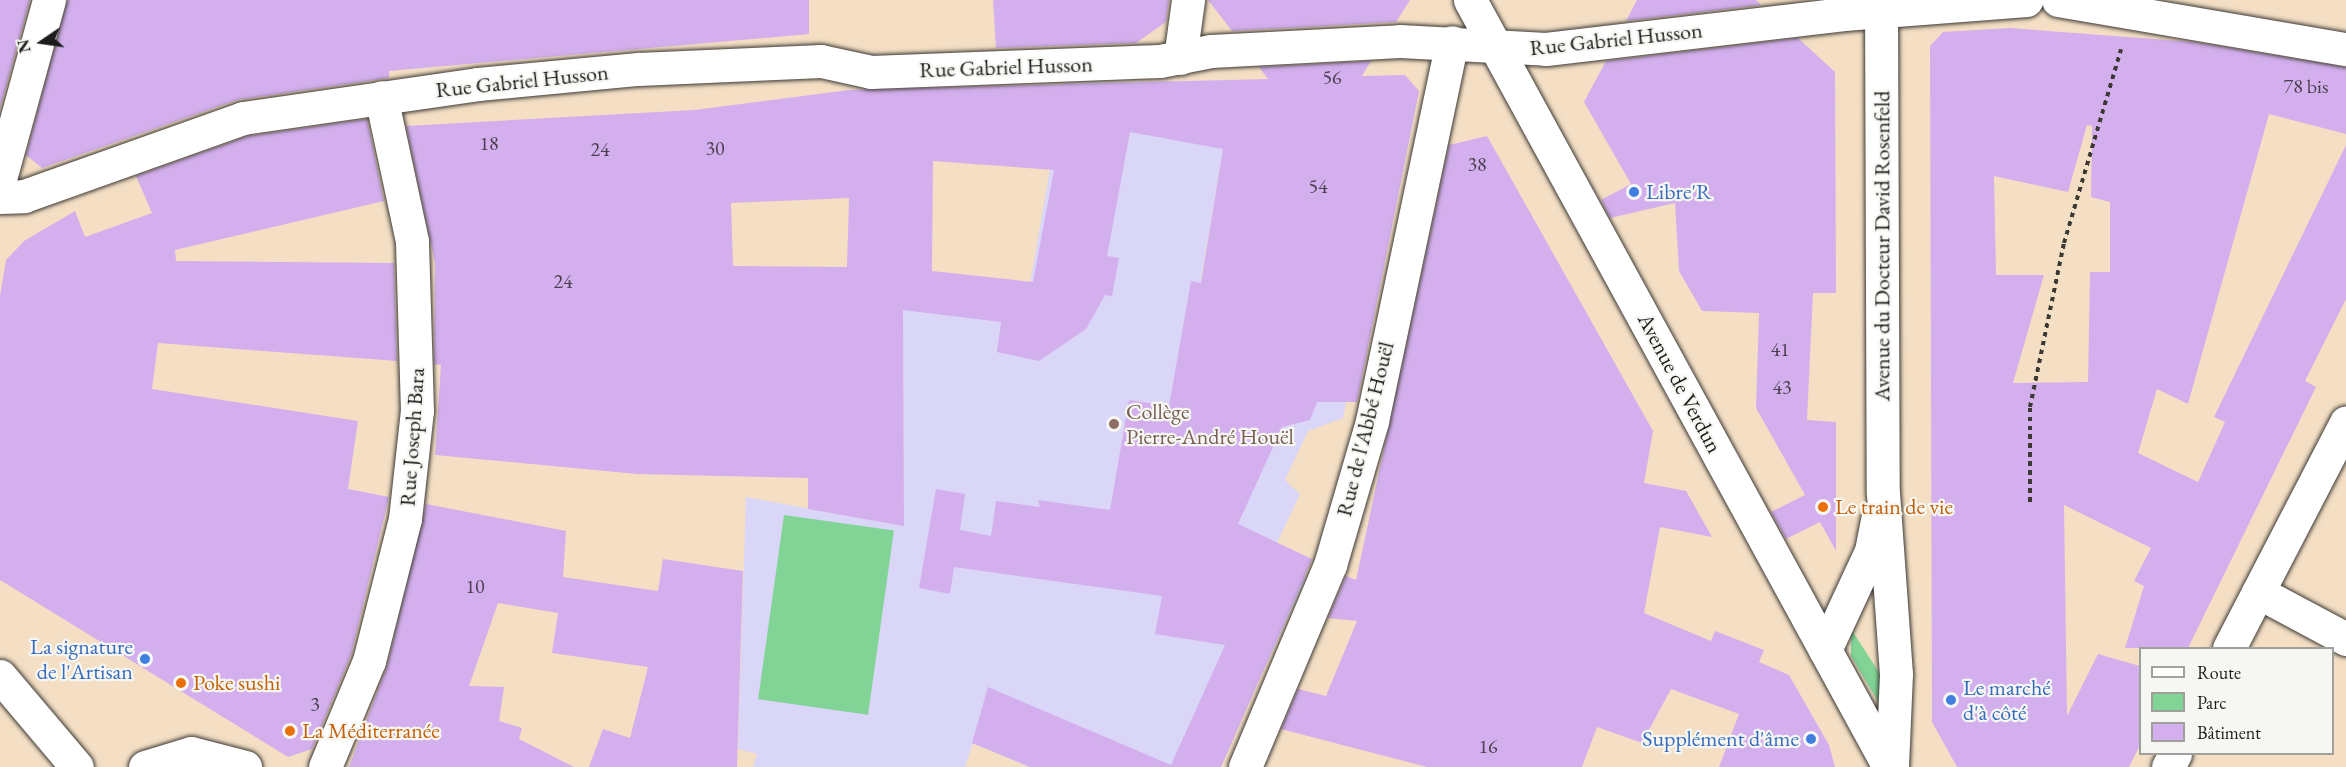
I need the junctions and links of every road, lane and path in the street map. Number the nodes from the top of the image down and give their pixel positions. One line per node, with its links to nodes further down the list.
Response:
1 (49, 0): 13 (street)
2 (1188, 0): 11 (street)
3 (1470, 0): 9 (street, Avenue de Verdun)
4 (2026, 0): 6 (street, Rue Gabriel Husson)
5 (2058, 0): 7 (street)
6 (1881, 5): 9 (street, Rue Gabriel Husson); 16 (street, Avenue du Docteur David Rosenfeld)
7 (2112, 6): 10 (street); 17 (path)
8 (1452, 42): 9 (street, Rue Gabriel Husson); 11 (street, Rue Gabriel Husson); 27 (street, Rue de l'Abbé Houël)
9 (1499, 48): 21 (street, Avenue de Verdun)
10 (2346, 49)
11 (1180, 58): 12 (street, Rue Gabriel Husson)
12 (381, 97): 14 (street, Rue Gabriel Husson); 26 (street, Rue Joseph Bara)
13 (0, 179)
14 (0, 197)
15 (2346, 422): 18 (street)
16 (1883, 492): 21 (street, Avenue du Docteur David Rosenfeld); 28 (street, Avenue du Docteur David Rosenfeld)
17 (2030, 502)
18 (2258, 592): 19 (street); 20 (street)
19 (2346, 639)
20 (2230, 647)
21 (1825, 650): 28 (street, Avenue de Verdun)
22 (0, 676): 23 (street)
23 (77, 767)
24 (145, 767): 25 (street)
25 (245, 767)
26 (325, 767)
27 (1245, 767)
28 (1891, 767)

